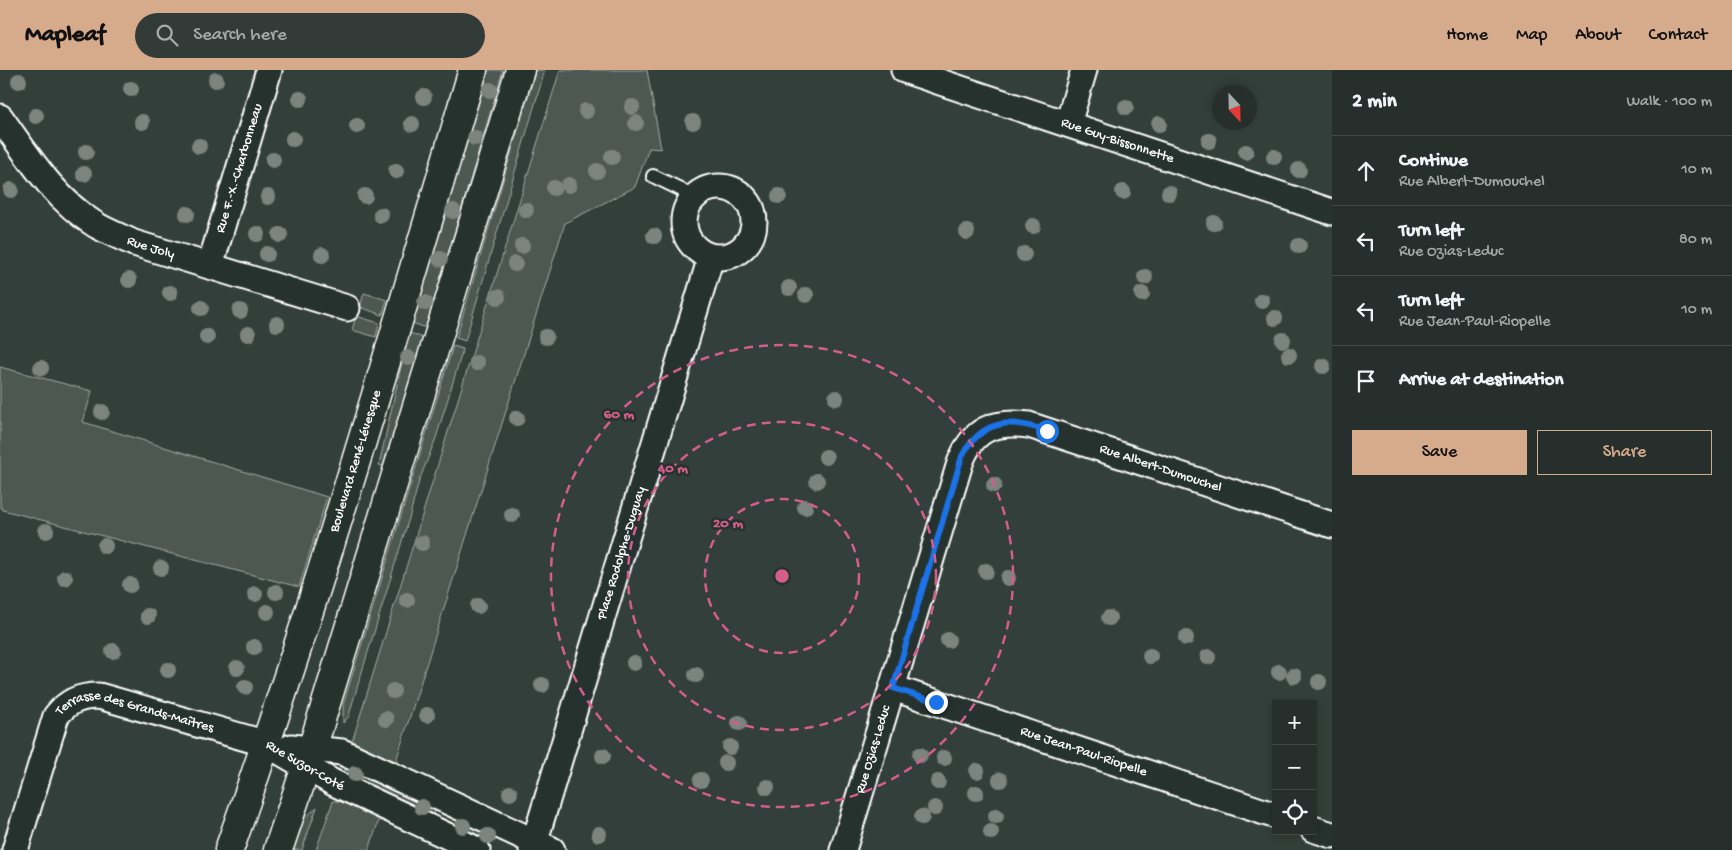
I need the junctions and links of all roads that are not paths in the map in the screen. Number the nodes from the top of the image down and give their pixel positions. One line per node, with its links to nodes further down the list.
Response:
1 (269, 70): 12 (street, Rue F.-X.-Charbonneau)
2 (473, 70): 17 (main road, Boulevard René-Lévesque)
3 (520, 70): 18 (main road)
4 (904, 70): 7 (street, Rue Guy-Bissonnette)
5 (1084, 70): 7 (street)
6 (0, 117): 12 (street, Rue Joly)
7 (1068, 124): 10 (street, Rue Guy-Bissonnette)
8 (653, 176): 9 (lane)
9 (692, 198): 11 (street); 11 (street)
10 (1332, 212)
11 (711, 256): 24 (street, Place Rodolphe-Duguay)
12 (210, 266): 13 (street, Rue Joly)
13 (347, 308)
14 (987, 428): 15 (street, Rue Albert-Dumouchel); 16 (street, Rue Ozias-Leduc)
15 (1332, 525)
16 (893, 688): 20 (street, Rue Jean-Paul-Riopelle); 29 (street, Rue Ozias-Leduc)
17 (266, 744): 18 (street, Rue Suzor-Coté); 25 (street, Terrasse des Grands-Maîtres); 26 (main road, Boulevard René-Lévesque)
18 (309, 757): 19 (street, Rue Suzor-Coté); 22 (street, Rue Suzor-Coté); 27 (main road)
19 (452, 802): 22 (street); 24 (street, Rue Suzor-Coté)
20 (1272, 815)
21 (1317, 830): 23 (street)
22 (438, 831): 28 (street, Rue Suzor-Coté)
23 (1332, 835)
24 (539, 847)
25 (15, 850)
26 (230, 850)
27 (278, 850)
28 (477, 850)
29 (843, 850)

